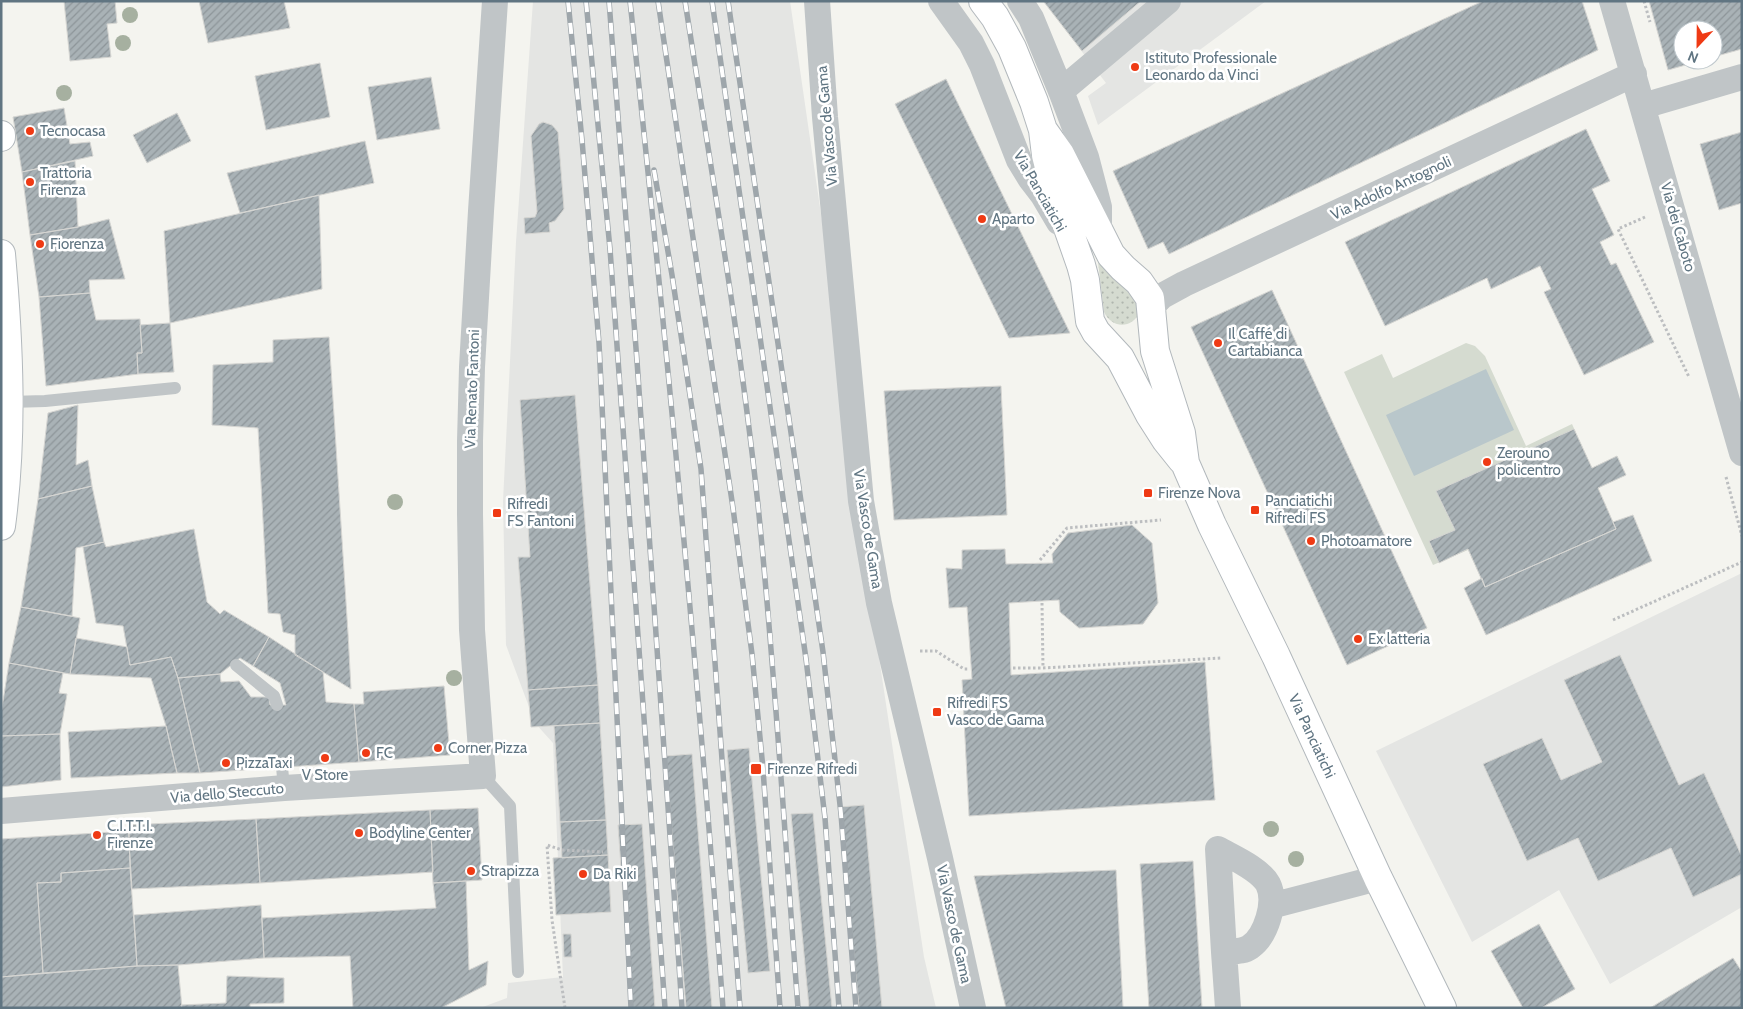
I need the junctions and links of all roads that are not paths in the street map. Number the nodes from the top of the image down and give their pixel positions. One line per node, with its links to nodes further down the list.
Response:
1 (495, 1): 29 (street, Via Renato Fantoni)
2 (817, 1): 9 (street, Via Vasco de Gama)
3 (829, 1): 9 (street, Via Vasco de Gama)
4 (941, 1): 17 (street, Via Panciatichi)
5 (984, 1): 14 (main road)
6 (1020, 1): 12 (street, Via Panciatichi)
7 (1168, 1): 12 (street)
8 (1612, 1): 10 (street, Via dei Caboto)
9 (820, 41): 35 (street, Via Vasco de Gama)
10 (1634, 74): 13 (street, Via dei Caboto); 18 (street, Via Adolfo Antognoli)
11 (1742, 77): 13 (street)
12 (1061, 91): 15 (street, Via Panciatichi)
13 (1643, 106): 24 (street, Via dei Caboto)
14 (1043, 130): 15 (main road); 17 (main road)
15 (1100, 235): 18 (main road, Via Panciatichi)
16 (1, 254): 19 (main road)
17 (1081, 265): 20 (main road, Via Panciatichi)
18 (1151, 307): 20 (main road); 25 (main road, Via Panciatichi)
19 (4, 326): 22 (main road)
20 (1096, 332): 25 (main road, Via Panciatichi)
21 (174, 388): 22 (lane)
22 (9, 402): 23 (main road)
23 (5, 432): 26 (main road)
24 (1742, 453)
25 (1185, 463): 31 (main road, Via Panciatichi)
26 (1, 526)
27 (236, 665): 28 (lane)
28 (277, 705)
29 (483, 776): 30 (street, Via dello Steccuto); 34 (lane)
30 (1, 811)
31 (1378, 878): 32 (street); 37 (main road, Via Panciatichi)
32 (1270, 906): 33 (street); 33 (street)
33 (1224, 952): 36 (street)
34 (518, 972)
35 (973, 1008)
36 (1228, 1008)
37 (1442, 1008)

